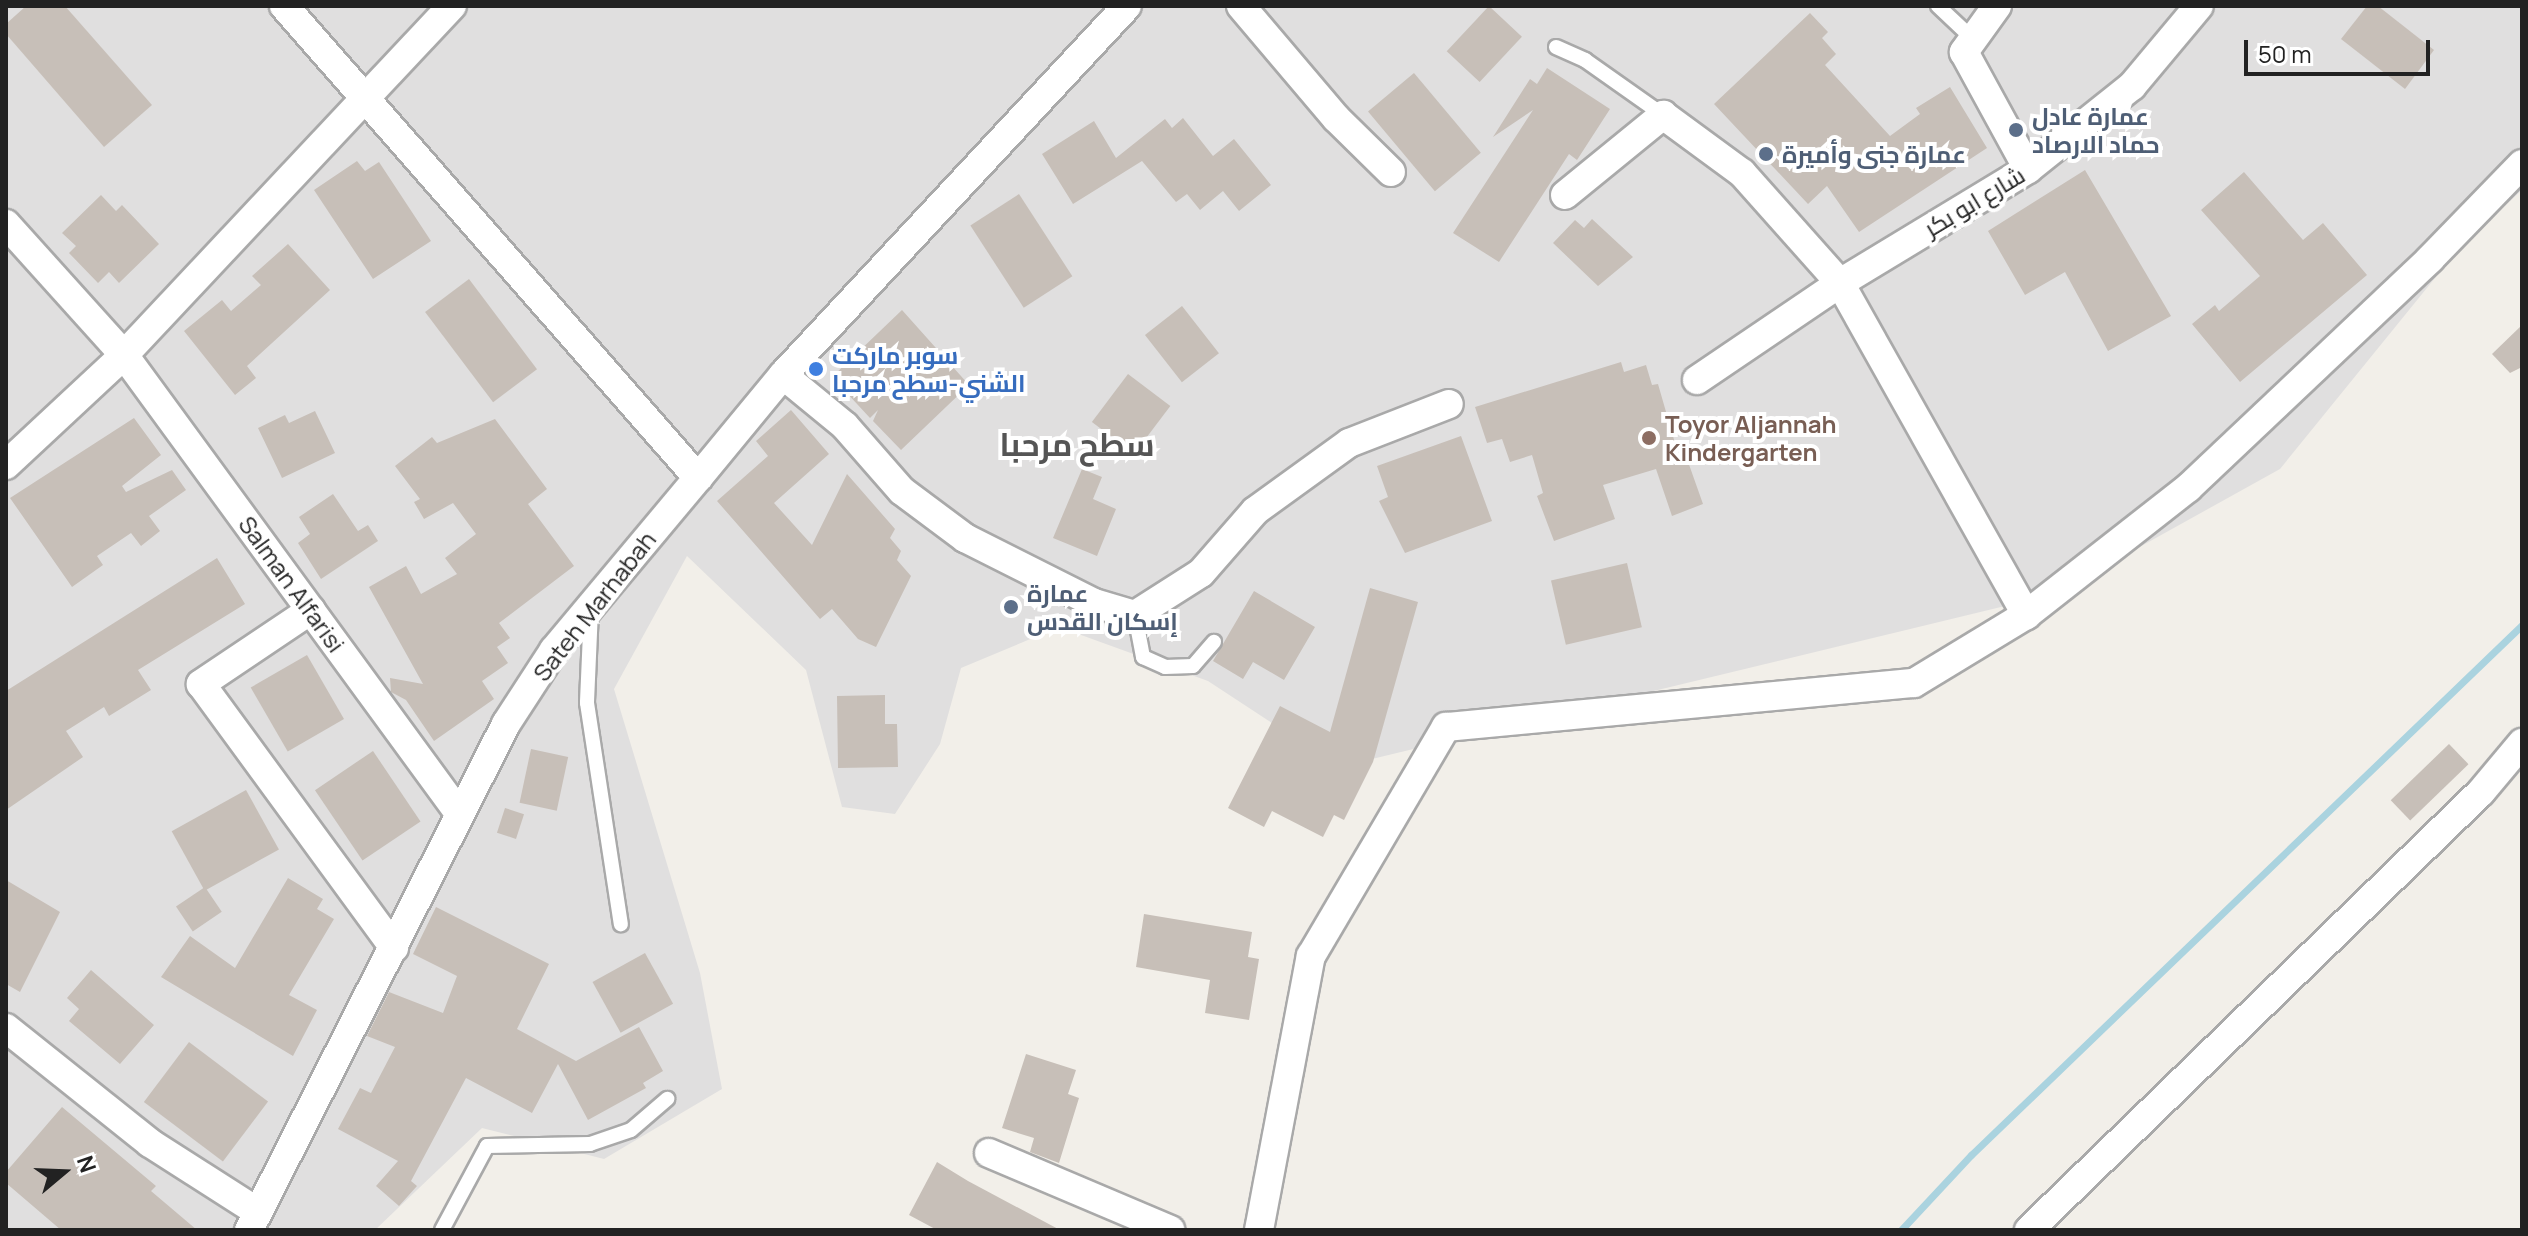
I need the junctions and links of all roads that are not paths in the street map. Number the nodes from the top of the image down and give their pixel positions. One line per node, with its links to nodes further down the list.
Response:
1 (284, 6): 10 (street)
2 (452, 6): 10 (street)
3 (1127, 6): 19 (street, Sateh Marhabah)
4 (1241, 6): 14 (street)
5 (1938, 6): 8 (lane)
6 (1997, 6): 8 (street)
7 (2199, 6): 13 (street, شارع ابو بكر)
8 (1973, 39): 13 (street)
9 (1556, 47): 11 (lane)
10 (369, 99): 18 (street); 23 (street)
11 (1663, 115): 15 (street); 17 (street)
12 (2522, 164): 27 (street)
13 (2028, 169): 17 (street, شارع ابو بكر)
14 (1391, 172)
15 (1565, 195)
16 (6, 224): 18 (street, Salman Alfarisi)
17 (1840, 283): 20 (street, شارع ابو بكر); 27 (street)
18 (124, 355): 22 (street); 25 (street, Salman Alfarisi)
19 (783, 375): 23 (street, Sateh Marhabah); 26 (street)
20 (1697, 380)
21 (1449, 404): 26 (street)
22 (6, 465)
23 (698, 478): 24 (street, Sateh Marhabah)
24 (591, 606): 30 (street, Sateh Marhabah); 31 (lane)
25 (311, 610): 30 (street, Salman Alfarisi); 32 (street)
26 (1135, 615): 28 (lane)
27 (2026, 615): 39 (street)
28 (1214, 642)
29 (2522, 743): 40 (street)
30 (459, 813): 32 (street, Sateh Marhabah)
31 (621, 924)
32 (394, 948): 36 (street, Sateh Marhabah)
33 (6, 1028): 36 (street)
34 (667, 1099): 37 (lane)
35 (989, 1153): 38 (street)
36 (254, 1221)
37 (442, 1230)
38 (1170, 1230)
39 (1259, 1230)
40 (2029, 1230)

